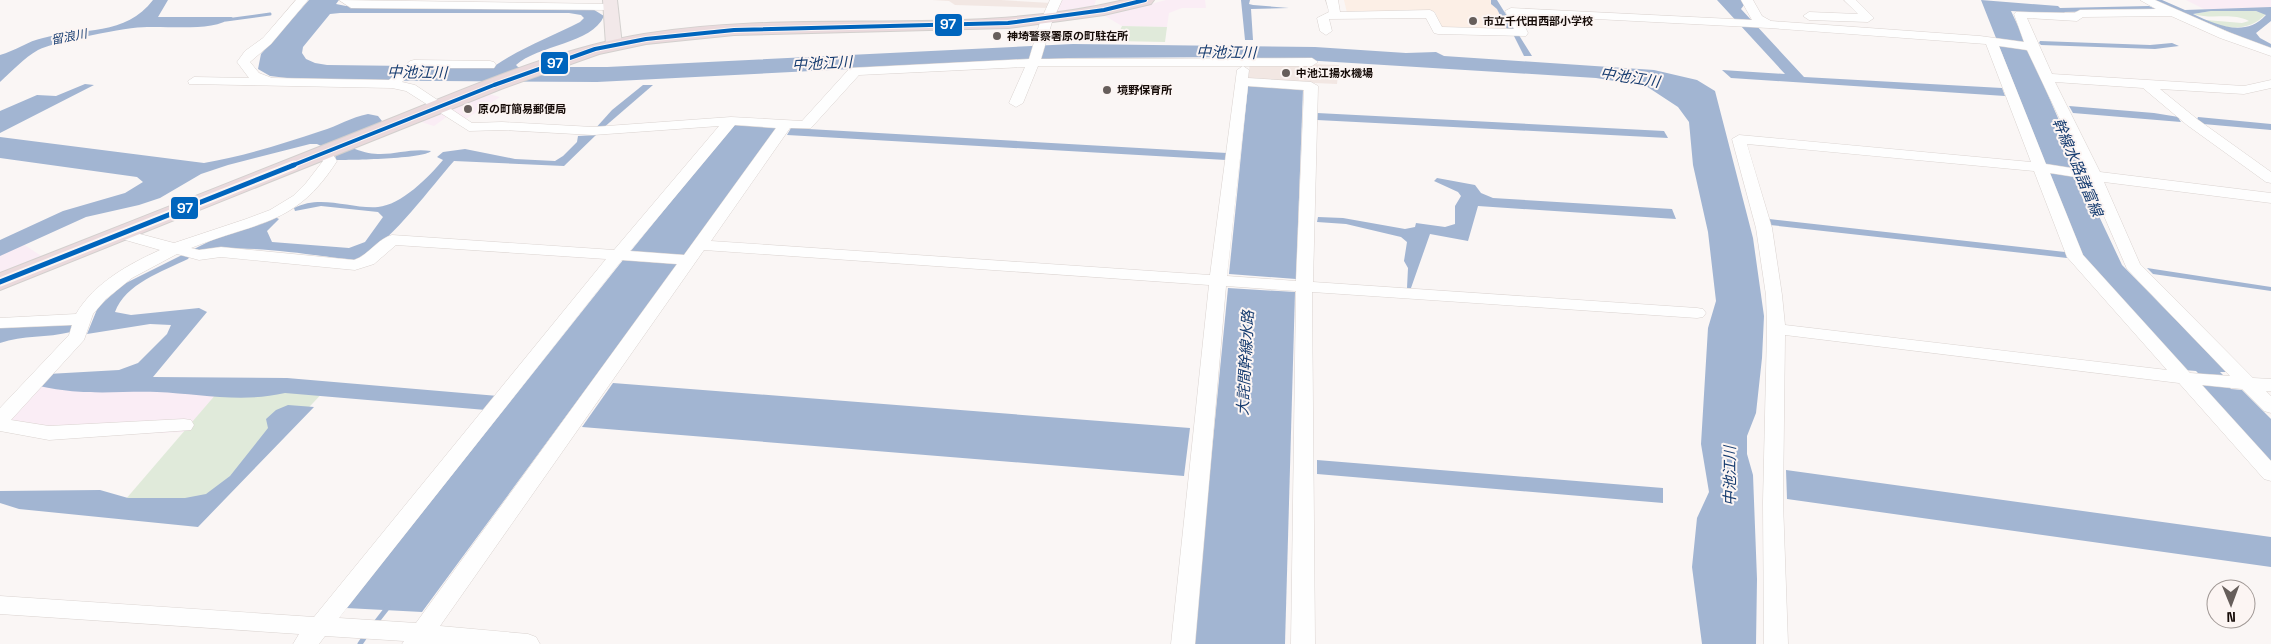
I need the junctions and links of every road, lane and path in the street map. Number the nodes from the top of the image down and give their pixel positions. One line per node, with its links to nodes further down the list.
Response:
1 (302, 0): 25 (street)
2 (345, 0): 9 (street)
3 (1056, 0): 12 (street)
4 (1145, 0): 12 (highway)
5 (1332, 0): 11 (street)
6 (1747, 0): 13 (street)
7 (1850, 0): 13 (street)
8 (2146, 0): 10 (street)
9 (611, 3): 16 (main road)
10 (2172, 12): 17 (street); 18 (street)
11 (1335, 15): 13 (street); 14 (street)
12 (1047, 19): 16 (highway); 20 (street)
13 (1749, 21): 15 (street)
14 (1326, 31)
15 (1996, 42): 17 (street); 37 (street)
16 (614, 45): 31 (highway)
17 (2027, 47): 23 (street)
18 (2271, 52)
19 (1244, 60): 20 (street); 21 (street); 26 (street)
20 (1034, 62): 30 (street); 33 (street)
21 (1312, 62)
22 (490, 65): 27 (street)
23 (2048, 78): 29 (street); 38 (street)
24 (194, 81): 25 (street)
25 (271, 82): 27 (street)
26 (1242, 82): 45 (street); 47 (street)
27 (392, 84): 31 (street)
28 (2271, 84): 29 (street)
29 (2148, 85): 35 (street)
30 (1016, 103)
31 (440, 107): 32 (street); 34 (highway)
32 (731, 121): 33 (street); 44 (street)
33 (783, 128): 43 (street)
34 (332, 150): 41 (highway); 42 (street)
35 (2249, 164): 36 (street); 39 (street)
36 (2271, 166)
37 (2046, 168): 38 (street); 51 (street); 52 (street)
38 (2087, 175): 40 (street); 53 (street)
39 (2271, 179)
40 (2271, 198)
41 (121, 234): 42 (street); 46 (highway)
42 (187, 252): 44 (street); 49 (street)
43 (696, 252): 44 (street); 45 (street); 62 (street)
44 (618, 255): 61 (street)
45 (1218, 281): 47 (street); 64 (street)
46 (0, 282)
47 (1304, 287): 48 (street); 65 (street)
48 (1697, 313)
49 (82, 319): 50 (street); 56 (street)
50 (0, 324)
51 (1776, 330): 52 (street); 66 (street)
52 (2190, 378): 53 (street); 59 (street)
53 (2240, 382): 54 (street); 55 (street)
54 (2271, 385)
55 (2271, 407)
56 (0, 420)
57 (0, 425): 58 (street)
58 (184, 425)
59 (2271, 474)
60 (0, 605): 61 (street)
61 (313, 635): 62 (street)
62 (418, 639): 63 (street)
63 (528, 644)
64 (1183, 644)
65 (1303, 644)
66 (1776, 644)

